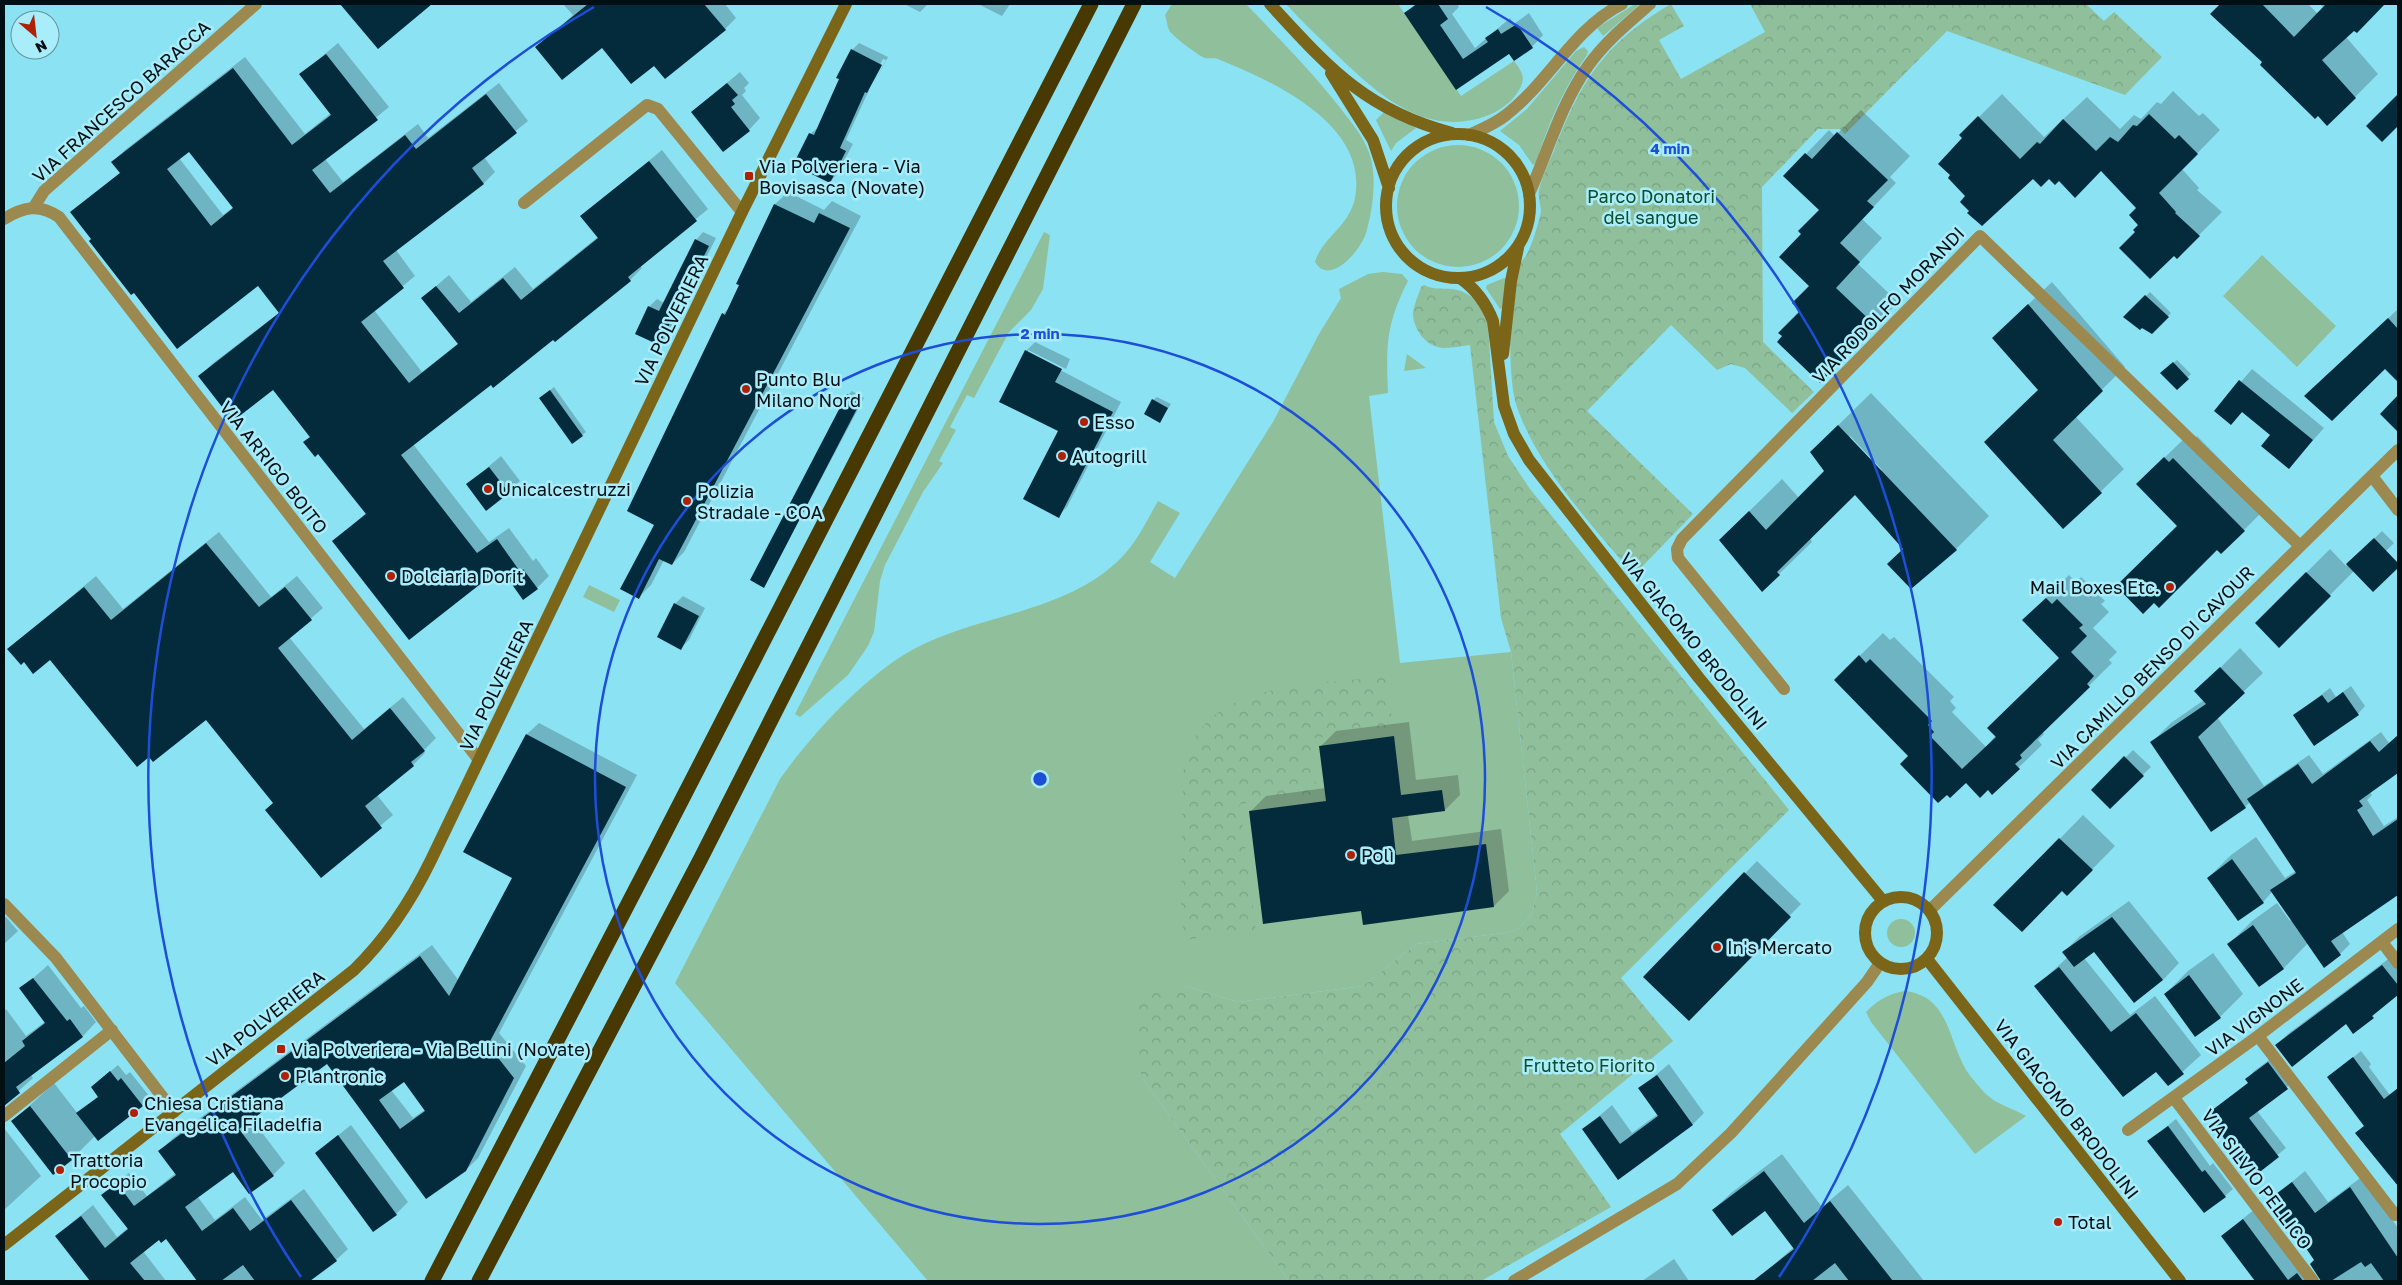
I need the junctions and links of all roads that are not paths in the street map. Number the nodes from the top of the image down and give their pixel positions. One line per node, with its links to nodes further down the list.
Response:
1 (256, 4): 13 (street, VIA FRANCESCO BARACCA)
2 (846, 4): 14 (street, VIA POLVERIERA)
3 (1091, 4): 41 (highway)
4 (1134, 4): 42 (highway)
5 (1270, 4): 8 (street)
6 (1622, 4): 9 (street)
7 (1650, 4): 11 (street)
8 (1323, 61): 9 (street); 10 (street)
9 (1463, 135): 10 (street); 11 (street)
10 (1388, 188): 17 (street)
11 (1529, 194): 16 (street)
12 (524, 203): 14 (street)
13 (34, 207): 15 (street); 24 (street, VIA ARRIGO BOITO)
14 (742, 212): 24 (street, VIA POLVERIERA)
15 (4, 219)
16 (1519, 246): 17 (street); 18 (street, VIA GIACOMO BRODOLINI)
17 (1460, 278): 18 (street, VIA GIACOMO BRODOLINI)
18 (1500, 389): 25 (street, VIA GIACOMO BRODOLINI)
19 (2398, 450): 20 (street, VIA CAMILLO BENSO DI CAVOUR)
20 (2372, 476): 21 (street); 22 (street, VIA CAMILLO BENSO DI CAVOUR)
21 (2398, 510)
22 (2300, 546): 23 (street, VIA RODOLFO MORANDI); 27 (street, VIA CAMILLO BENSO DI CAVOUR)
23 (1784, 689)
24 (479, 760): 36 (street, VIA POLVERIERA)
25 (1883, 901): 27 (street); 31 (street)
26 (4, 904): 33 (street)
27 (1930, 910): 30 (street)
28 (2398, 929): 29 (street, VIA VIGNONE)
29 (2382, 942): 32 (street); 34 (street, VIA VIGNONE)
30 (1927, 959): 31 (street); 44 (street, VIA GIACOMO BRODOLINI)
31 (1880, 963): 43 (street)
32 (2398, 963)
33 (112, 1030): 36 (street); 37 (street)
34 (2258, 1036): 35 (street, VIA VIGNONE); 39 (street)
35 (2174, 1098): 38 (street, VIA VIGNONE); 45 (street, VIA SILVIO PELLICO)
36 (174, 1112): 40 (street, VIA POLVERIERA)
37 (4, 1116)
38 (2128, 1130)
39 (2395, 1215)
40 (4, 1245)
41 (432, 1281)
42 (479, 1281)
43 (1514, 1281)
44 (2180, 1281)
45 (2313, 1281)

